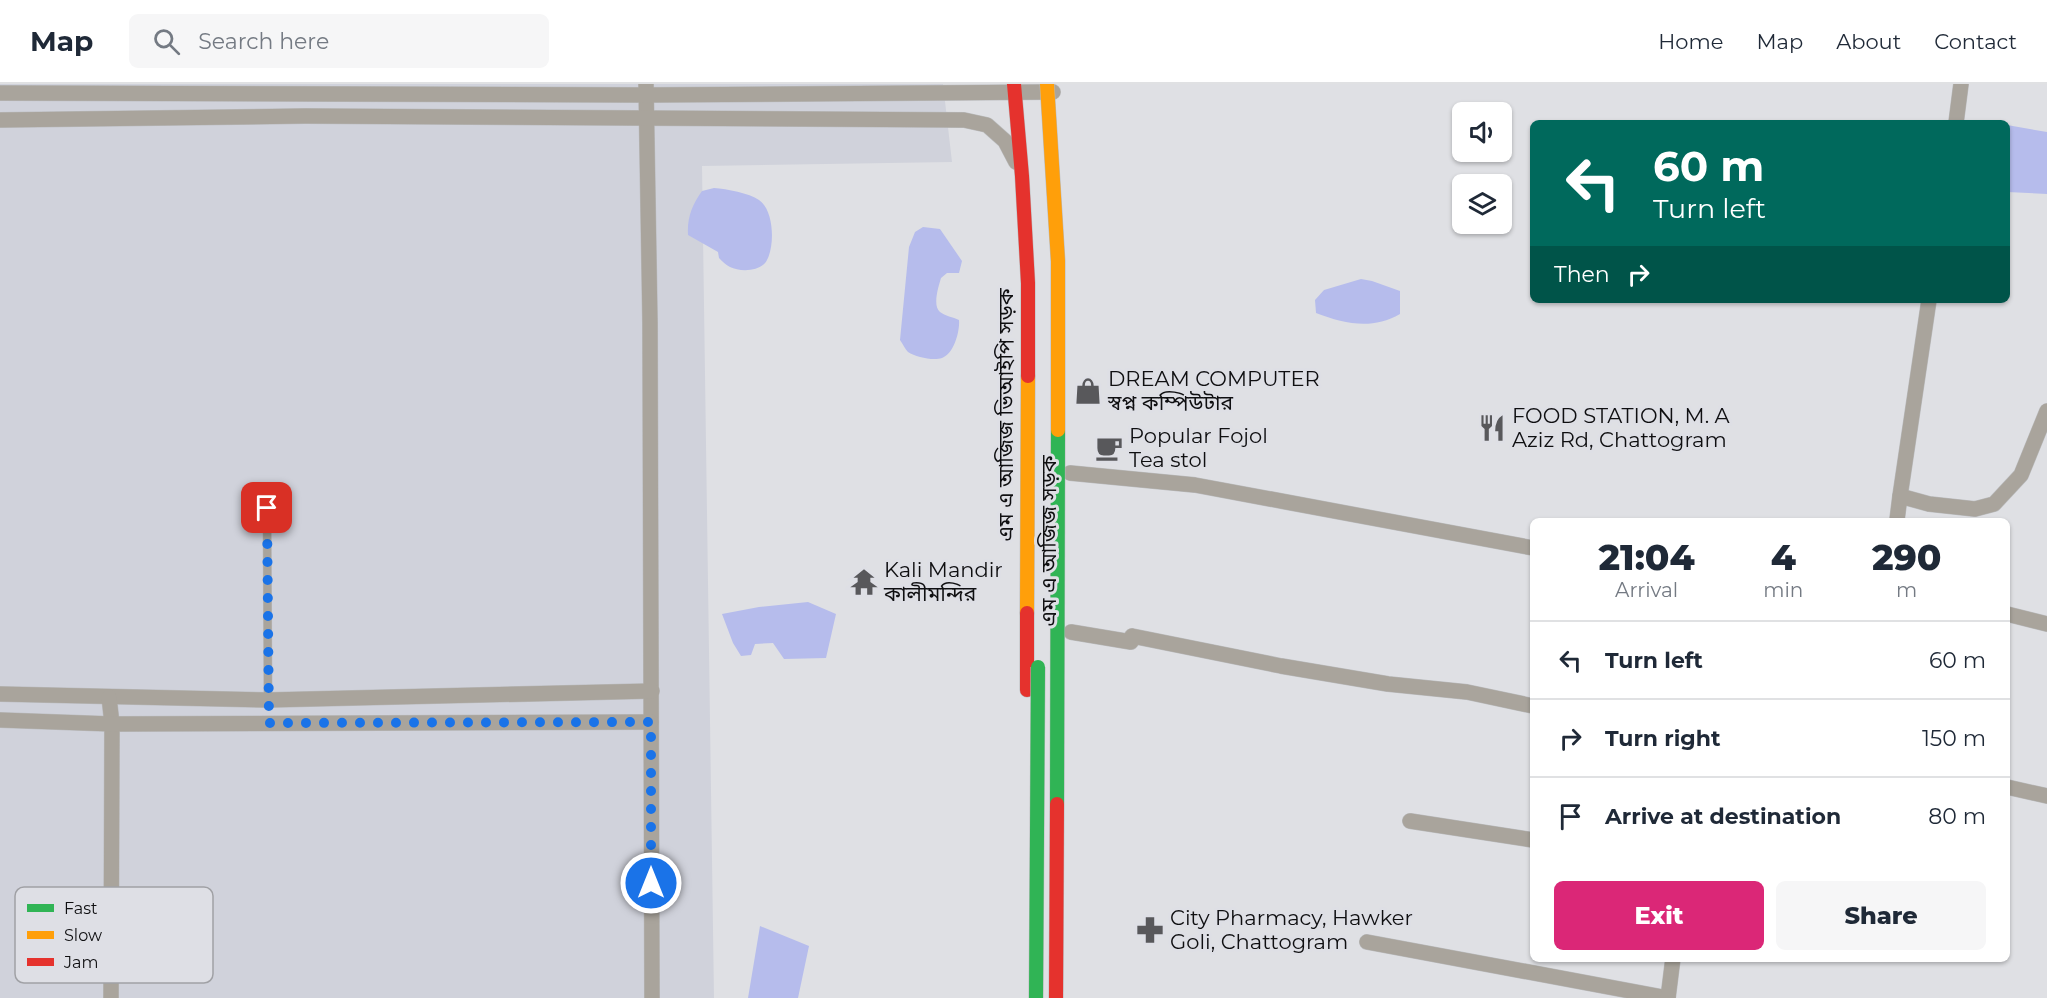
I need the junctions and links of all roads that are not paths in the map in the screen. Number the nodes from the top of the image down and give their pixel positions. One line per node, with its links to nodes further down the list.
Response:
1 (1028, 84): 42 (main road, bridge)
2 (1961, 84): 9 (street)
3 (1054, 86): 4 (street); 13 (main road, এম এ আজিজ সড়ক); 43 (main road, bridge)
4 (1014, 89): 5 (street); 10 (main road, এম এ আজিজ ভিআইপি সড়ক)
5 (646, 90): 6 (street); 7 (street)
6 (0, 93)
7 (648, 117): 8 (street); 10 (street); 21 (street)
8 (0, 120)
9 (1956, 120)
10 (1022, 176): 41 (main road, এম এ আজিজ ভিআইপি সড়ক)
11 (1929, 303): 14 (street)
12 (2047, 411): 14 (street)
13 (1070, 473): 17 (street); 20 (main road, এম এ আজিজ সড়ক)
14 (1900, 496): 16 (street)
15 (267, 508): 24 (lane)
16 (1897, 518)
17 (1530, 547)
18 (2010, 615): 19 (street)
19 (2047, 624)
20 (1071, 632): 25 (street); 44 (main road, এম এ আজিজ সড়ক)
21 (652, 691): 24 (street); 27 (street)
22 (0, 694): 23 (street)
23 (109, 698): 24 (street); 29 (street)
24 (268, 700): 28 (street)
25 (1530, 705)
26 (0, 720): 29 (street)
27 (651, 722): 28 (street); 40 (street)
28 (269, 723): 29 (street)
29 (112, 724): 34 (street)
30 (2010, 788): 31 (street)
31 (2047, 796)
32 (1410, 821): 33 (street)
33 (1530, 840)
34 (111, 887)
35 (1366, 942): 38 (street)
36 (1672, 962): 38 (street)
37 (111, 983): 39 (street)
38 (1662, 997)
39 (111, 998)
40 (652, 998)
41 (1026, 998)
42 (1036, 998)
43 (1056, 998)
44 (1068, 998)

